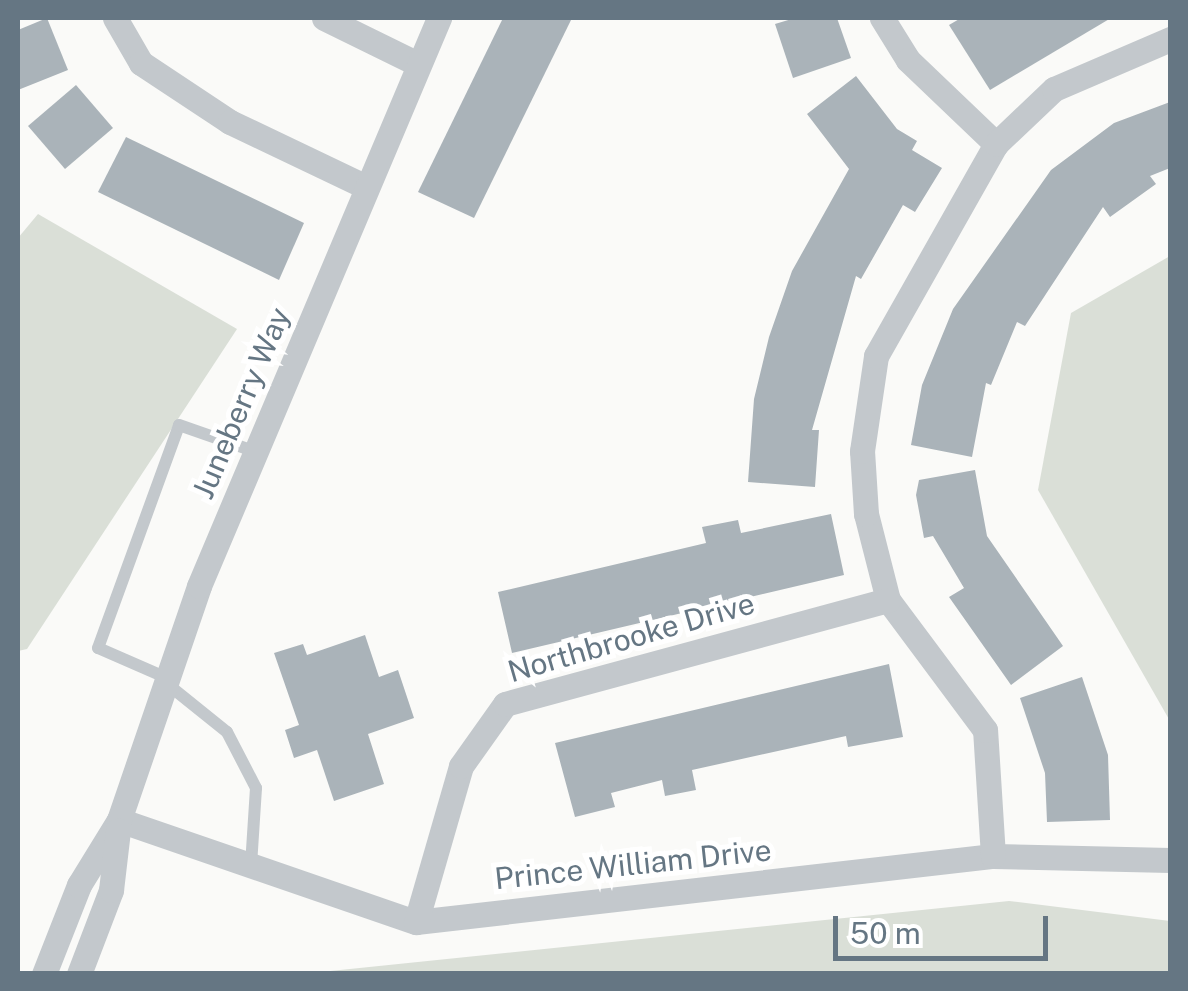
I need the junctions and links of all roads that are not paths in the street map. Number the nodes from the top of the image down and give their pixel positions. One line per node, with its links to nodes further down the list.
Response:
1 (115, 18): 8 (street)
2 (324, 18): 6 (street)
3 (439, 18): 6 (street, Juneberry Way)
4 (882, 18): 7 (street)
5 (1170, 39): 7 (street)
6 (418, 64): 8 (street, Juneberry Way)
7 (996, 144): 10 (street)
8 (366, 187): 9 (street, Juneberry Way)
9 (256, 452): 11 (street, Juneberry Way); 11 (lane)
10 (888, 600): 13 (street); 16 (street, Northbrooke Drive)
11 (166, 680): 12 (street, Juneberry Way); 15 (lane)
12 (119, 820): 15 (street, Prince William Drive); 17 (street, Juneberry Way); 18 (street, Juneberry Way)
13 (993, 856): 14 (street, Prince William Drive); 16 (street, Prince William Drive)
14 (1170, 860)
15 (251, 865): 16 (street, Prince William Drive)
16 (416, 922)
17 (44, 974)
18 (79, 974)

